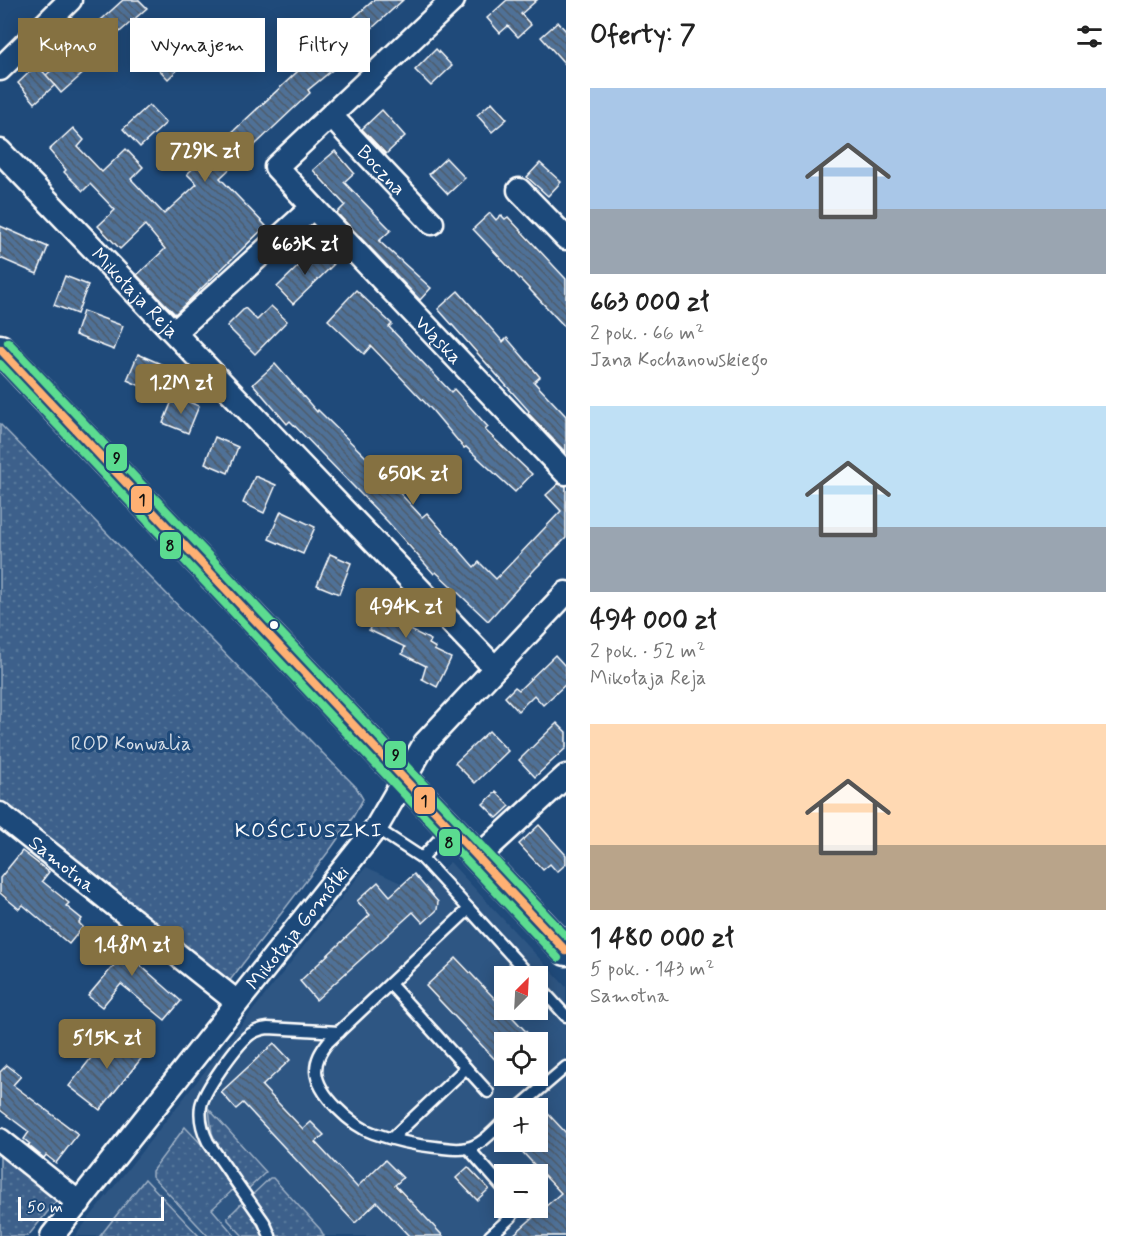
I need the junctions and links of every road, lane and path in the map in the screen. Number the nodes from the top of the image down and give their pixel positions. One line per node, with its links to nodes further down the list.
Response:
1 (70, 0): 3 (street)
2 (453, 0): 4 (street)
3 (0, 69)
4 (331, 116): 7 (street, Wąska); 8 (street, Boczna)
5 (0, 151): 10 (street, Mikołaja Reja)
6 (519, 190): 9 (street)
7 (313, 207): 10 (street); 12 (street, Wąska)
8 (432, 223)
9 (566, 238)
10 (175, 332): 14 (street, Mikołaja Reja)
11 (0, 349): 16 (street)
12 (566, 473)
13 (566, 593): 14 (street, Mikołaja Gomółki)
14 (495, 668): 16 (street, Mikołaja Gomółki)
15 (566, 776): 20 (street)
16 (405, 779): 18 (street); 19 (street, Mikołaja Gomółki)
17 (0, 814): 27 (street, Samotna)
18 (450, 827): 20 (street); 21 (lane)
19 (376, 828): 21 (lane); 27 (street, Mikołaja Gomółki)
20 (478, 857): 23 (street)
21 (422, 858): 22 (lane)
22 (469, 909): 24 (lane); 25 (lane)
23 (566, 951)
24 (521, 966)
25 (390, 984): 29 (lane); 31 (lane)
26 (548, 996): 28 (lane)
27 (237, 1002): 39 (street, Mikołaja Gomółki)
28 (566, 1016)
29 (339, 1032): 35 (lane); 42 (lane)
30 (566, 1067): 33 (lane)
31 (466, 1068): 32 (lane); 35 (lane)
32 (488, 1092)
33 (530, 1098)
34 (494, 1130): 37 (lane)
35 (392, 1138): 37 (lane)
36 (0, 1140): 39 (street)
37 (468, 1148): 38 (lane)
38 (494, 1178)
39 (79, 1203): 41 (street, Mikołaja Gomółki)
40 (510, 1218): 43 (lane)
41 (52, 1236)
42 (270, 1236)
43 (490, 1236)

